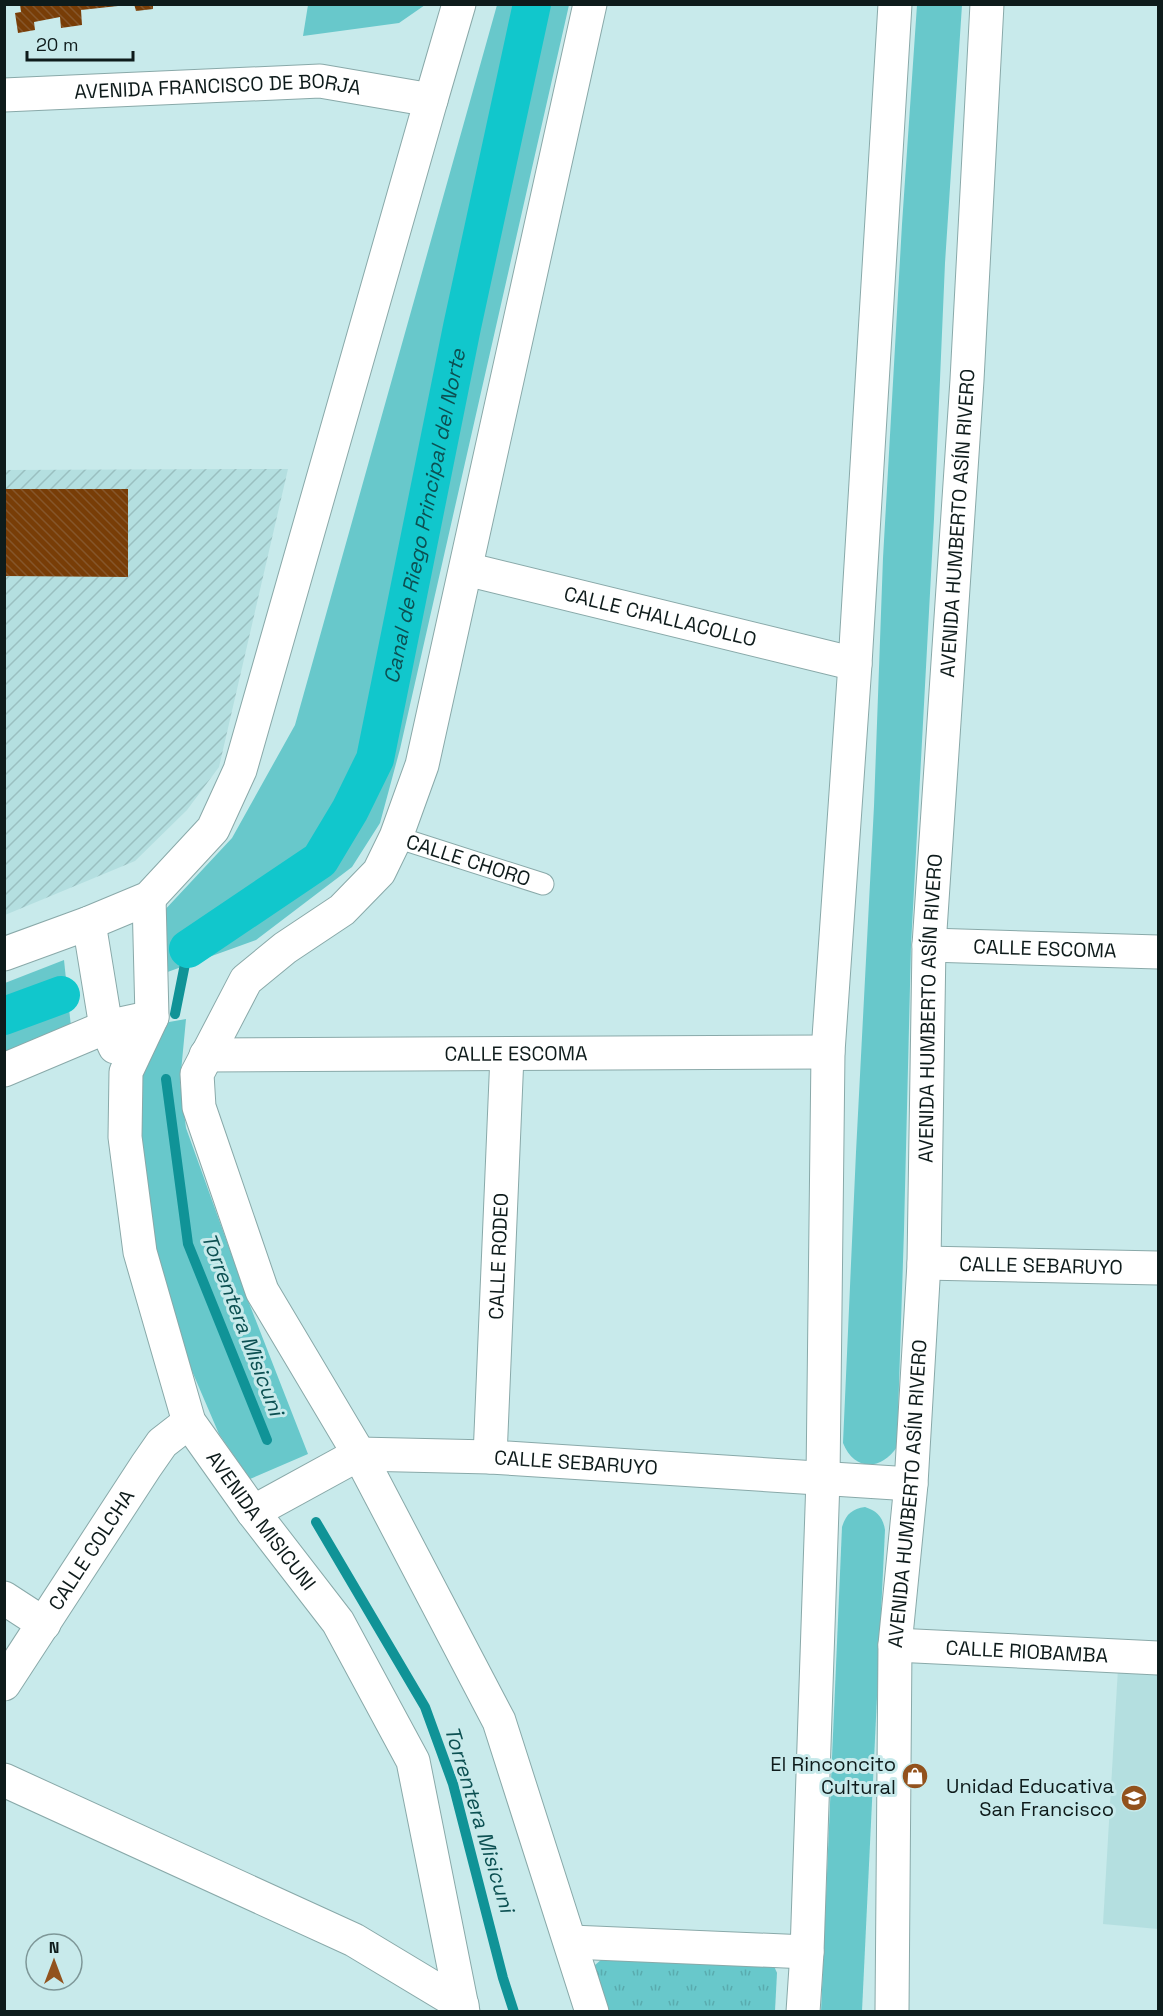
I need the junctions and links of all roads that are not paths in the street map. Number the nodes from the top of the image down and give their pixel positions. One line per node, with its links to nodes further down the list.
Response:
1 (459, 4): 6 (street)
2 (590, 4): 7 (street)
3 (895, 4): 8 (street)
4 (987, 4): 13 (street, AVENIDA HUMBERTO ASÍN RIVERO)
5 (6, 91): 6 (street, AVENIDA FRANCISCO DE BORJA)
6 (431, 100): 11 (street)
7 (466, 568): 8 (street, CALLE CHALLACOLLO); 9 (street)
8 (855, 664): 18 (street)
9 (396, 837): 10 (lane, CALLE CHORO); 19 (street)
10 (543, 884)
11 (149, 898): 12 (street); 16 (street)
12 (89, 923): 15 (street); 17 (street)
13 (929, 945): 14 (street, CALLE ESCOMA); 23 (street, AVENIDA HUMBERTO ASÍN RIVERO)
14 (1158, 952)
15 (4, 954)
16 (152, 1017): 17 (street); 22 (street, AVENIDA MISICUNI)
17 (106, 1027): 21 (street); 22 (street)
18 (828, 1052): 20 (street, CALLE ESCOMA); 28 (street)
19 (206, 1055): 20 (street, CALLE ESCOMA); 26 (street)
20 (507, 1055): 27 (street, CALLE RODEO)
21 (4, 1070)
22 (126, 1072): 25 (street, AVENIDA MISICUNI)
23 (924, 1263): 24 (street, CALLE SEBARUYO); 29 (street, AVENIDA HUMBERTO ASÍN RIVERO)
24 (1158, 1268)
25 (189, 1422): 30 (street, AVENIDA MISICUNI); 32 (street, CALLE COLCHA)
26 (359, 1454): 27 (street, CALLE SEBARUYO); 30 (street, CALLE SEBARUYO); 37 (street)
27 (490, 1457): 28 (street, CALLE SEBARUYO)
28 (823, 1479): 29 (street, CALLE SEBARUYO); 38 (street)
29 (911, 1484): 33 (street, AVENIDA HUMBERTO ASÍN RIVERO)
30 (253, 1512): 39 (street, AVENIDA MISICUNI)
31 (4, 1598): 32 (street)
32 (44, 1624): 35 (street, CALLE COLCHA)
33 (895, 1645): 34 (street, CALLE RIOBAMBA); 42 (street, AVENIDA HUMBERTO ASÍN RIVERO)
34 (1158, 1658)
35 (4, 1684)
36 (4, 1780): 39 (street)
37 (571, 1942): 38 (street); 40 (street)
38 (807, 1952): 41 (street)
39 (462, 2008)
40 (592, 2012)
41 (802, 2012)
42 (892, 2012)

